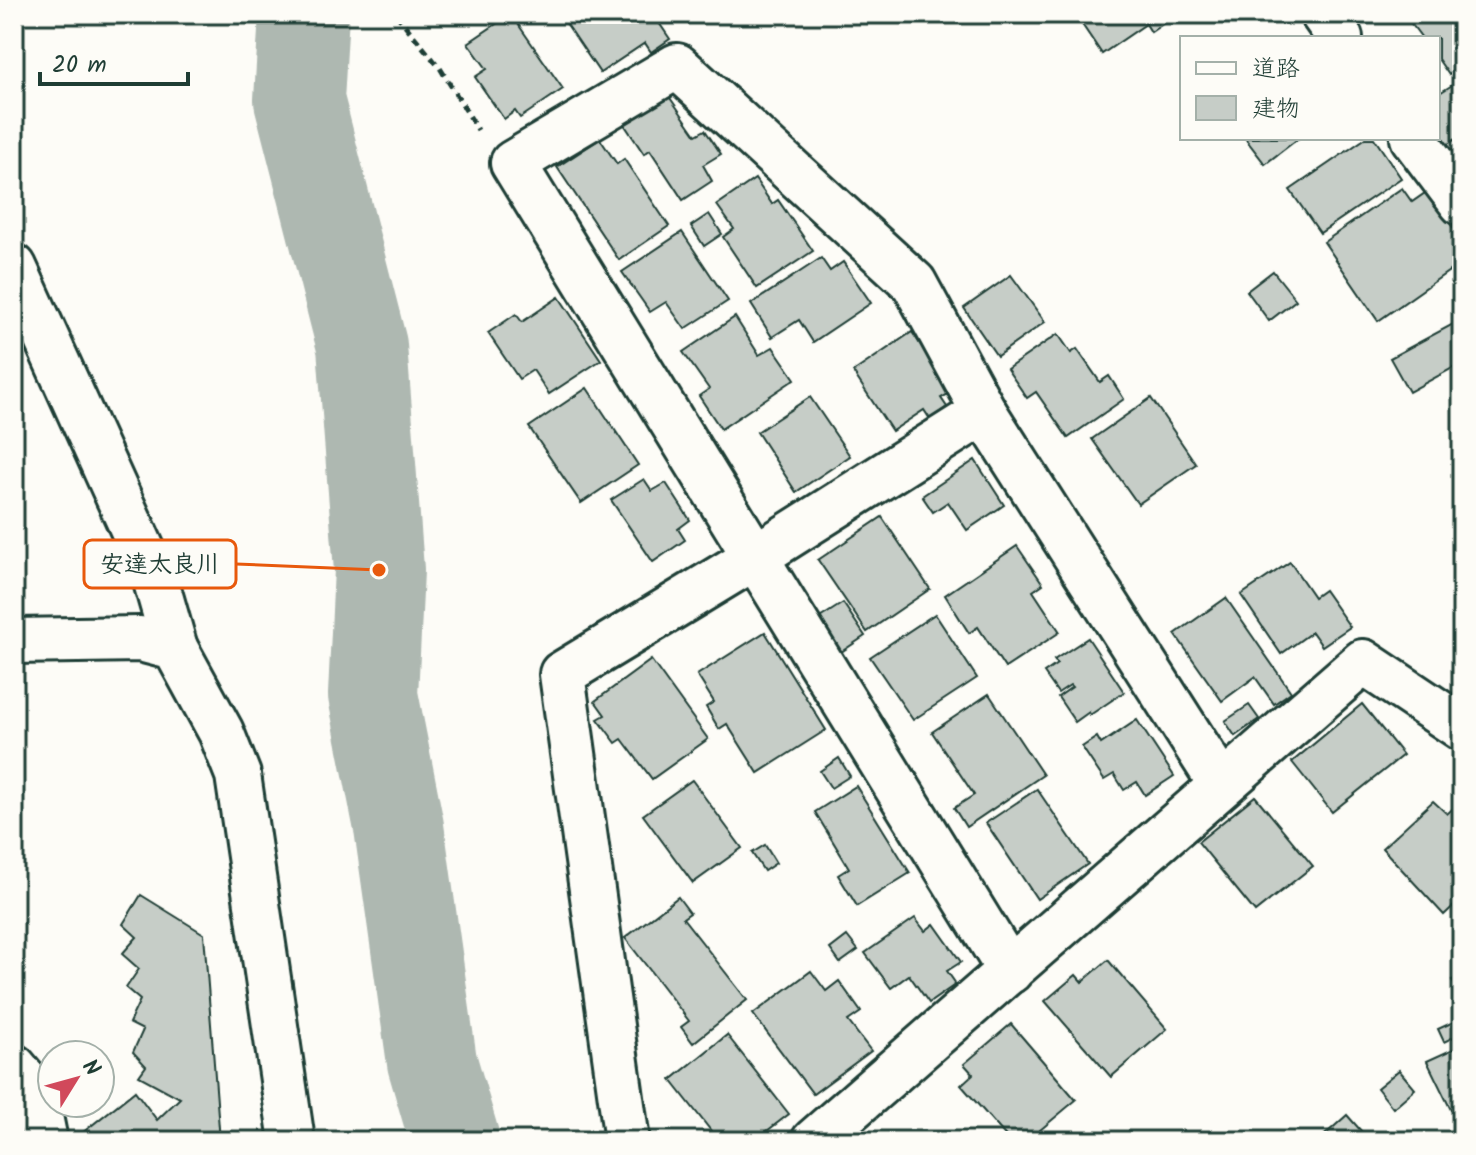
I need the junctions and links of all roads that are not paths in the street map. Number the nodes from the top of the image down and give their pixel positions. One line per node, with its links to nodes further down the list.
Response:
1 (1323, 14): 2 (street)
2 (1339, 36)
3 (1415, 140): 4 (street)
4 (1462, 203)
5 (14, 267): 9 (street)
6 (984, 412): 7 (street); 7 (street); 11 (street)
7 (755, 557): 12 (street); 16 (street)
8 (14, 641): 9 (street)
9 (175, 648): 15 (street)
10 (1462, 728): 11 (street)
11 (1221, 784): 12 (street)
12 (1010, 971): 17 (street)
13 (14, 1067): 14 (street)
14 (45, 1141)
15 (292, 1141)
16 (627, 1141)
17 (814, 1141)

